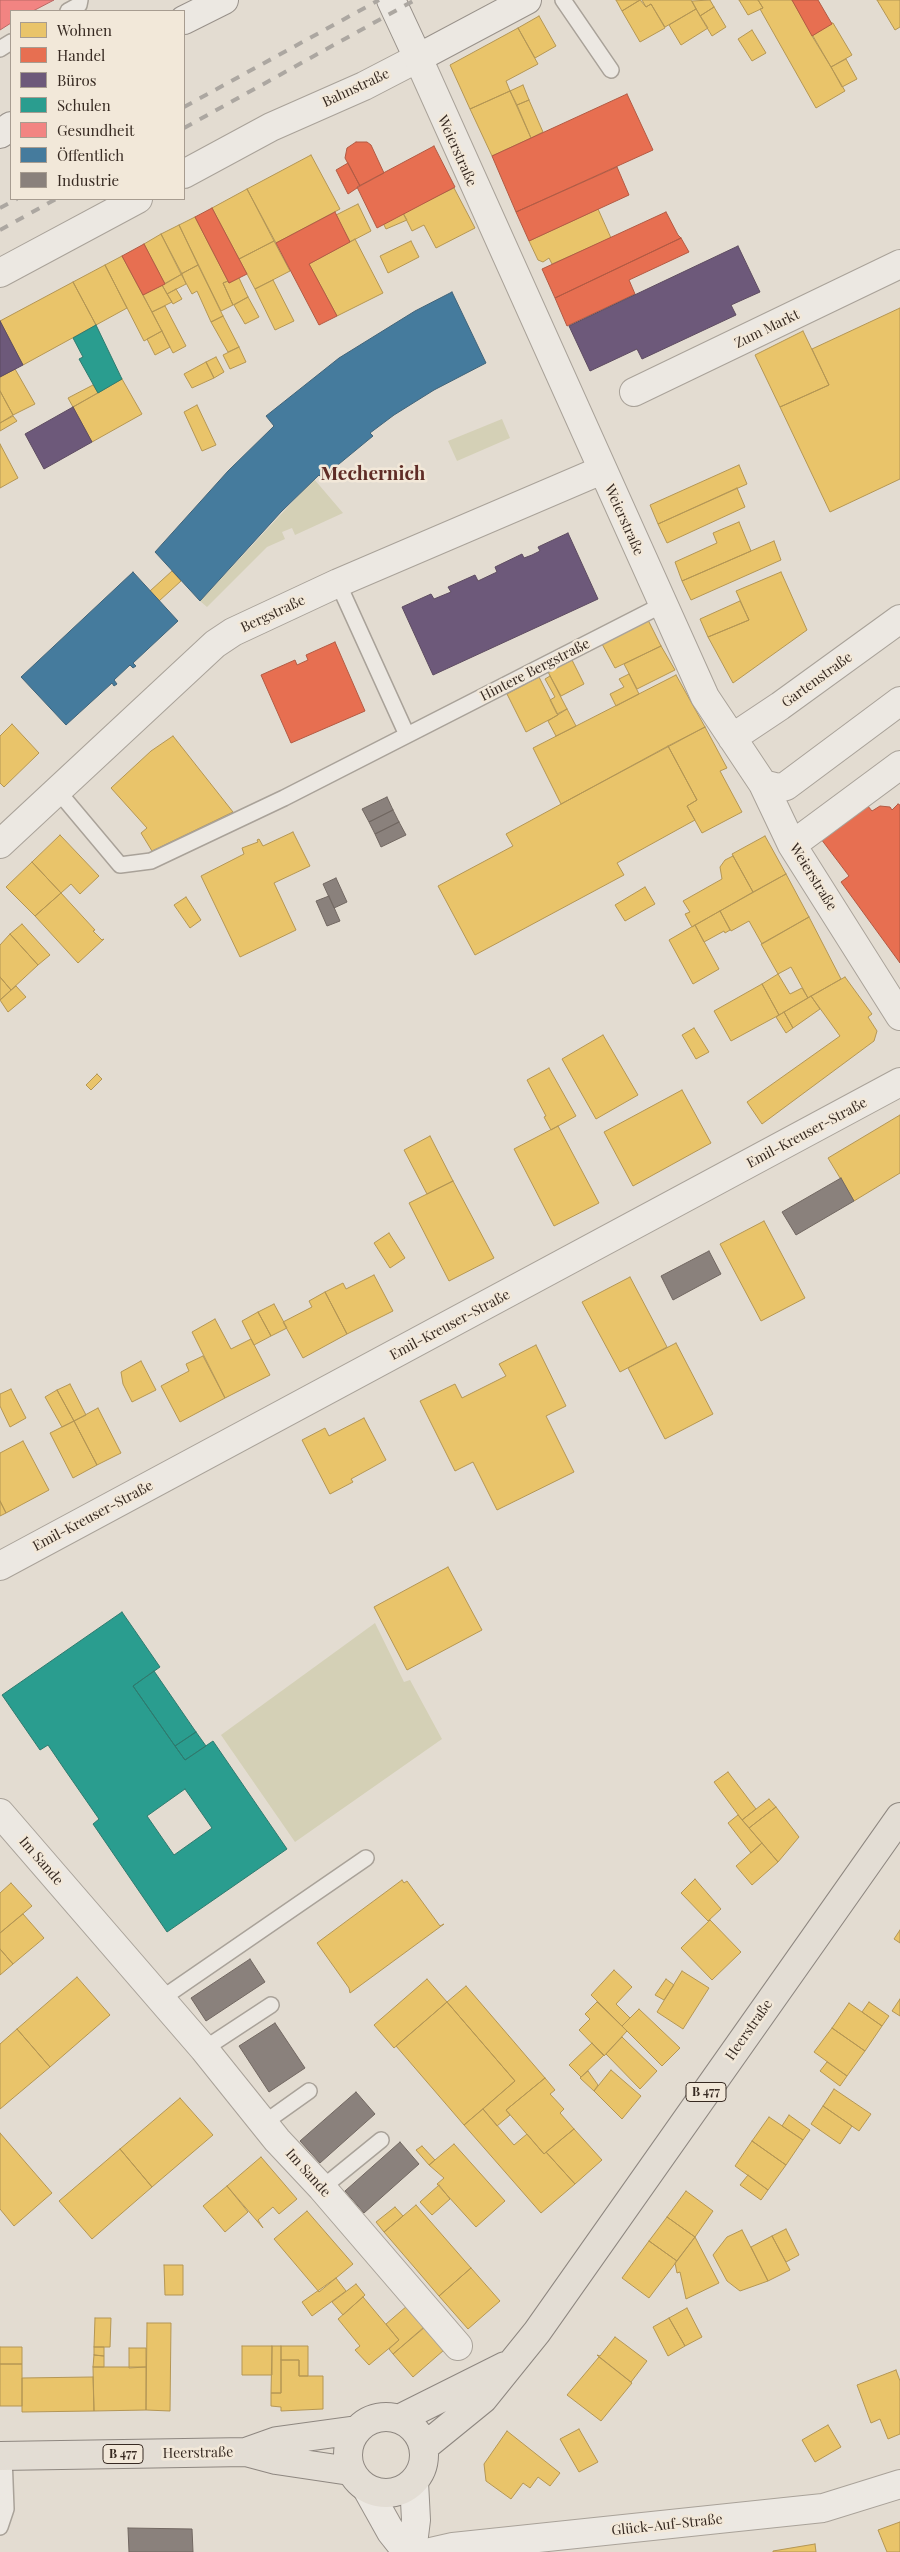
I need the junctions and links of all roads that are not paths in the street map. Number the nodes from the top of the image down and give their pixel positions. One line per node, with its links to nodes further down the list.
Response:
1 (80, 0): 6 (lane)
2 (224, 0): 7 (street)
3 (391, 0): 8 (street, Weierstraße)
4 (527, 0): 8 (street, Bahnstraße)
5 (563, 0): 9 (lane)
6 (70, 10)
7 (185, 20)
8 (418, 58): 10 (street, Bahnstraße); 15 (street, Weierstraße)
9 (611, 70)
10 (185, 173)
11 (136, 200): 13 (street)
12 (900, 264): 14 (street, Zum Markt)
13 (0, 273)
14 (634, 392)
15 (602, 470): 16 (street, Bergstraße); 17 (street, Weierstraße)
16 (338, 583): 20 (lane); 24 (street, Bergstraße)
17 (662, 605): 20 (lane, Hintere Bergstraße); 21 (street, Weierstraße)
18 (900, 619): 21 (street, Gartenstraße)
19 (900, 701): 23 (street)
20 (407, 735): 24 (lane, Hintere Bergstraße)
21 (732, 738): 23 (street, Weierstraße)
22 (900, 765): 26 (street)
23 (763, 784): 26 (street, Weierstraße)
24 (57, 790): 25 (street, Bergstraße)
25 (0, 844)
26 (792, 845): 27 (street, Weierstraße)
27 (900, 1016)
28 (900, 1082): 29 (street, Emil-Kreuser-Straße)
29 (0, 1566)
30 (0, 1813): 33 (street, Im Sande)
31 (900, 1817): 41 (main road, Heerstraße / B 477)
32 (366, 1858): 33 (lane)
33 (161, 1999): 35 (street, Im Sande)
34 (271, 2005): 35 (lane)
35 (204, 2049): 37 (street, Im Sande)
36 (309, 2091): 37 (lane)
37 (264, 2123): 39 (street, Im Sande)
38 (381, 2140): 39 (lane)
39 (322, 2188): 40 (street, Im Sande)
40 (458, 2346)
41 (509, 2364): 42 (main road, Heerstraße / B 477); 44 (main road, Heerstraße / B 477)
42 (400, 2419): 43 (main road); 44 (main road)
43 (357, 2430): 45 (main road, Heerstraße / B 477); 47 (main road)
44 (424, 2447): 48 (main road)
45 (246, 2452): 46 (main road, Heerstraße / B 477); 47 (main road, Heerstraße / B 477)
46 (2, 2456): 50 (lane)
47 (358, 2480): 48 (main road); 51 (street)
48 (414, 2482): 52 (street)
49 (900, 2484): 53 (street, Glück-Auf-Straße)
50 (0, 2526)
51 (407, 2552)
52 (412, 2552)
53 (431, 2552)

